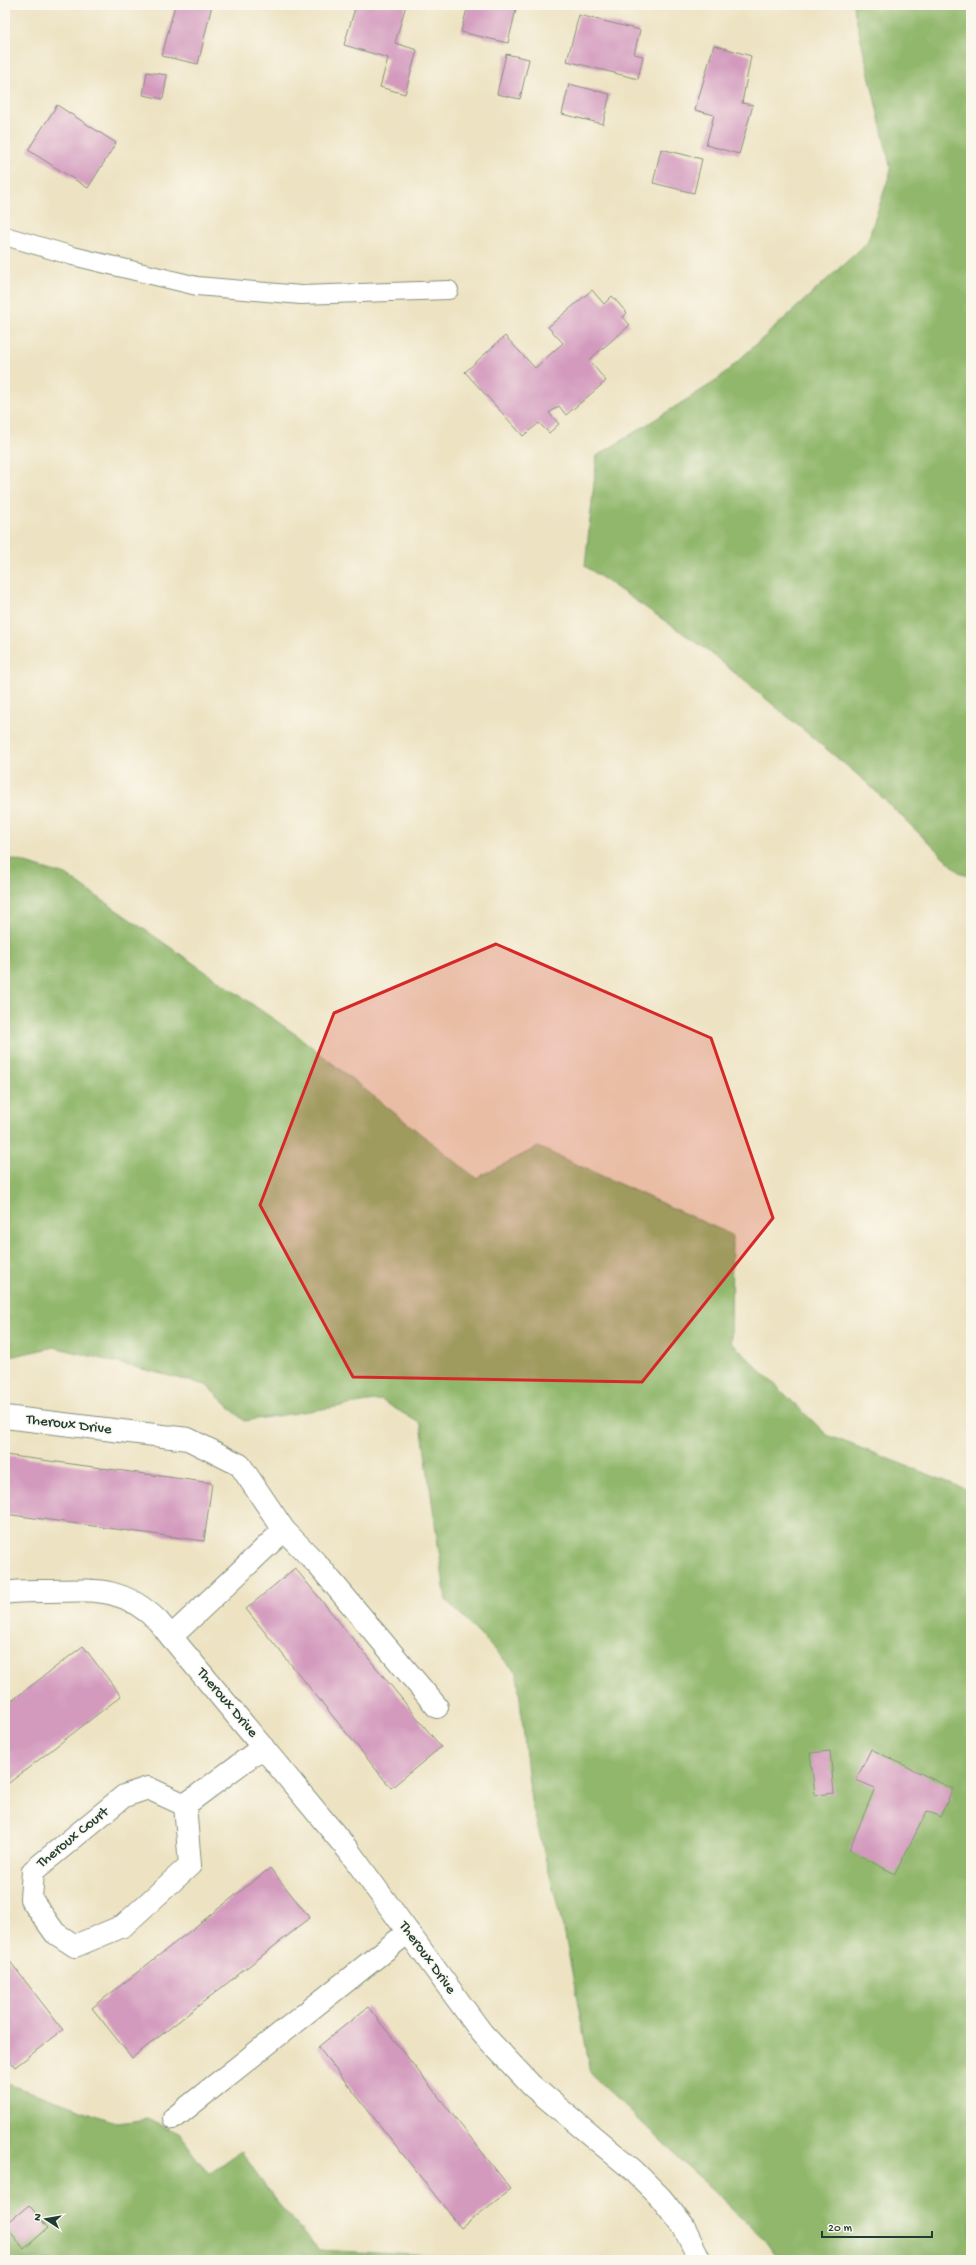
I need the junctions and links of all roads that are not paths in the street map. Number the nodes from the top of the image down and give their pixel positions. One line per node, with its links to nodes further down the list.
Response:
1 (5, 236): 2 (lane)
2 (448, 290)
3 (5, 1417): 4 (street, Theroux Drive)
4 (284, 1530): 6 (street); 7 (street, Theroux Drive)
5 (5, 1593): 6 (street, Theroux Drive)
6 (171, 1637): 8 (street, Theroux Drive)
7 (437, 1707)
8 (263, 1747): 9 (street); 10 (street, Theroux Drive)
9 (185, 1805): 9 (street, Theroux Court)
10 (408, 1932): 11 (street); 12 (street, Theroux Drive)
11 (174, 2118)
12 (700, 2260)

